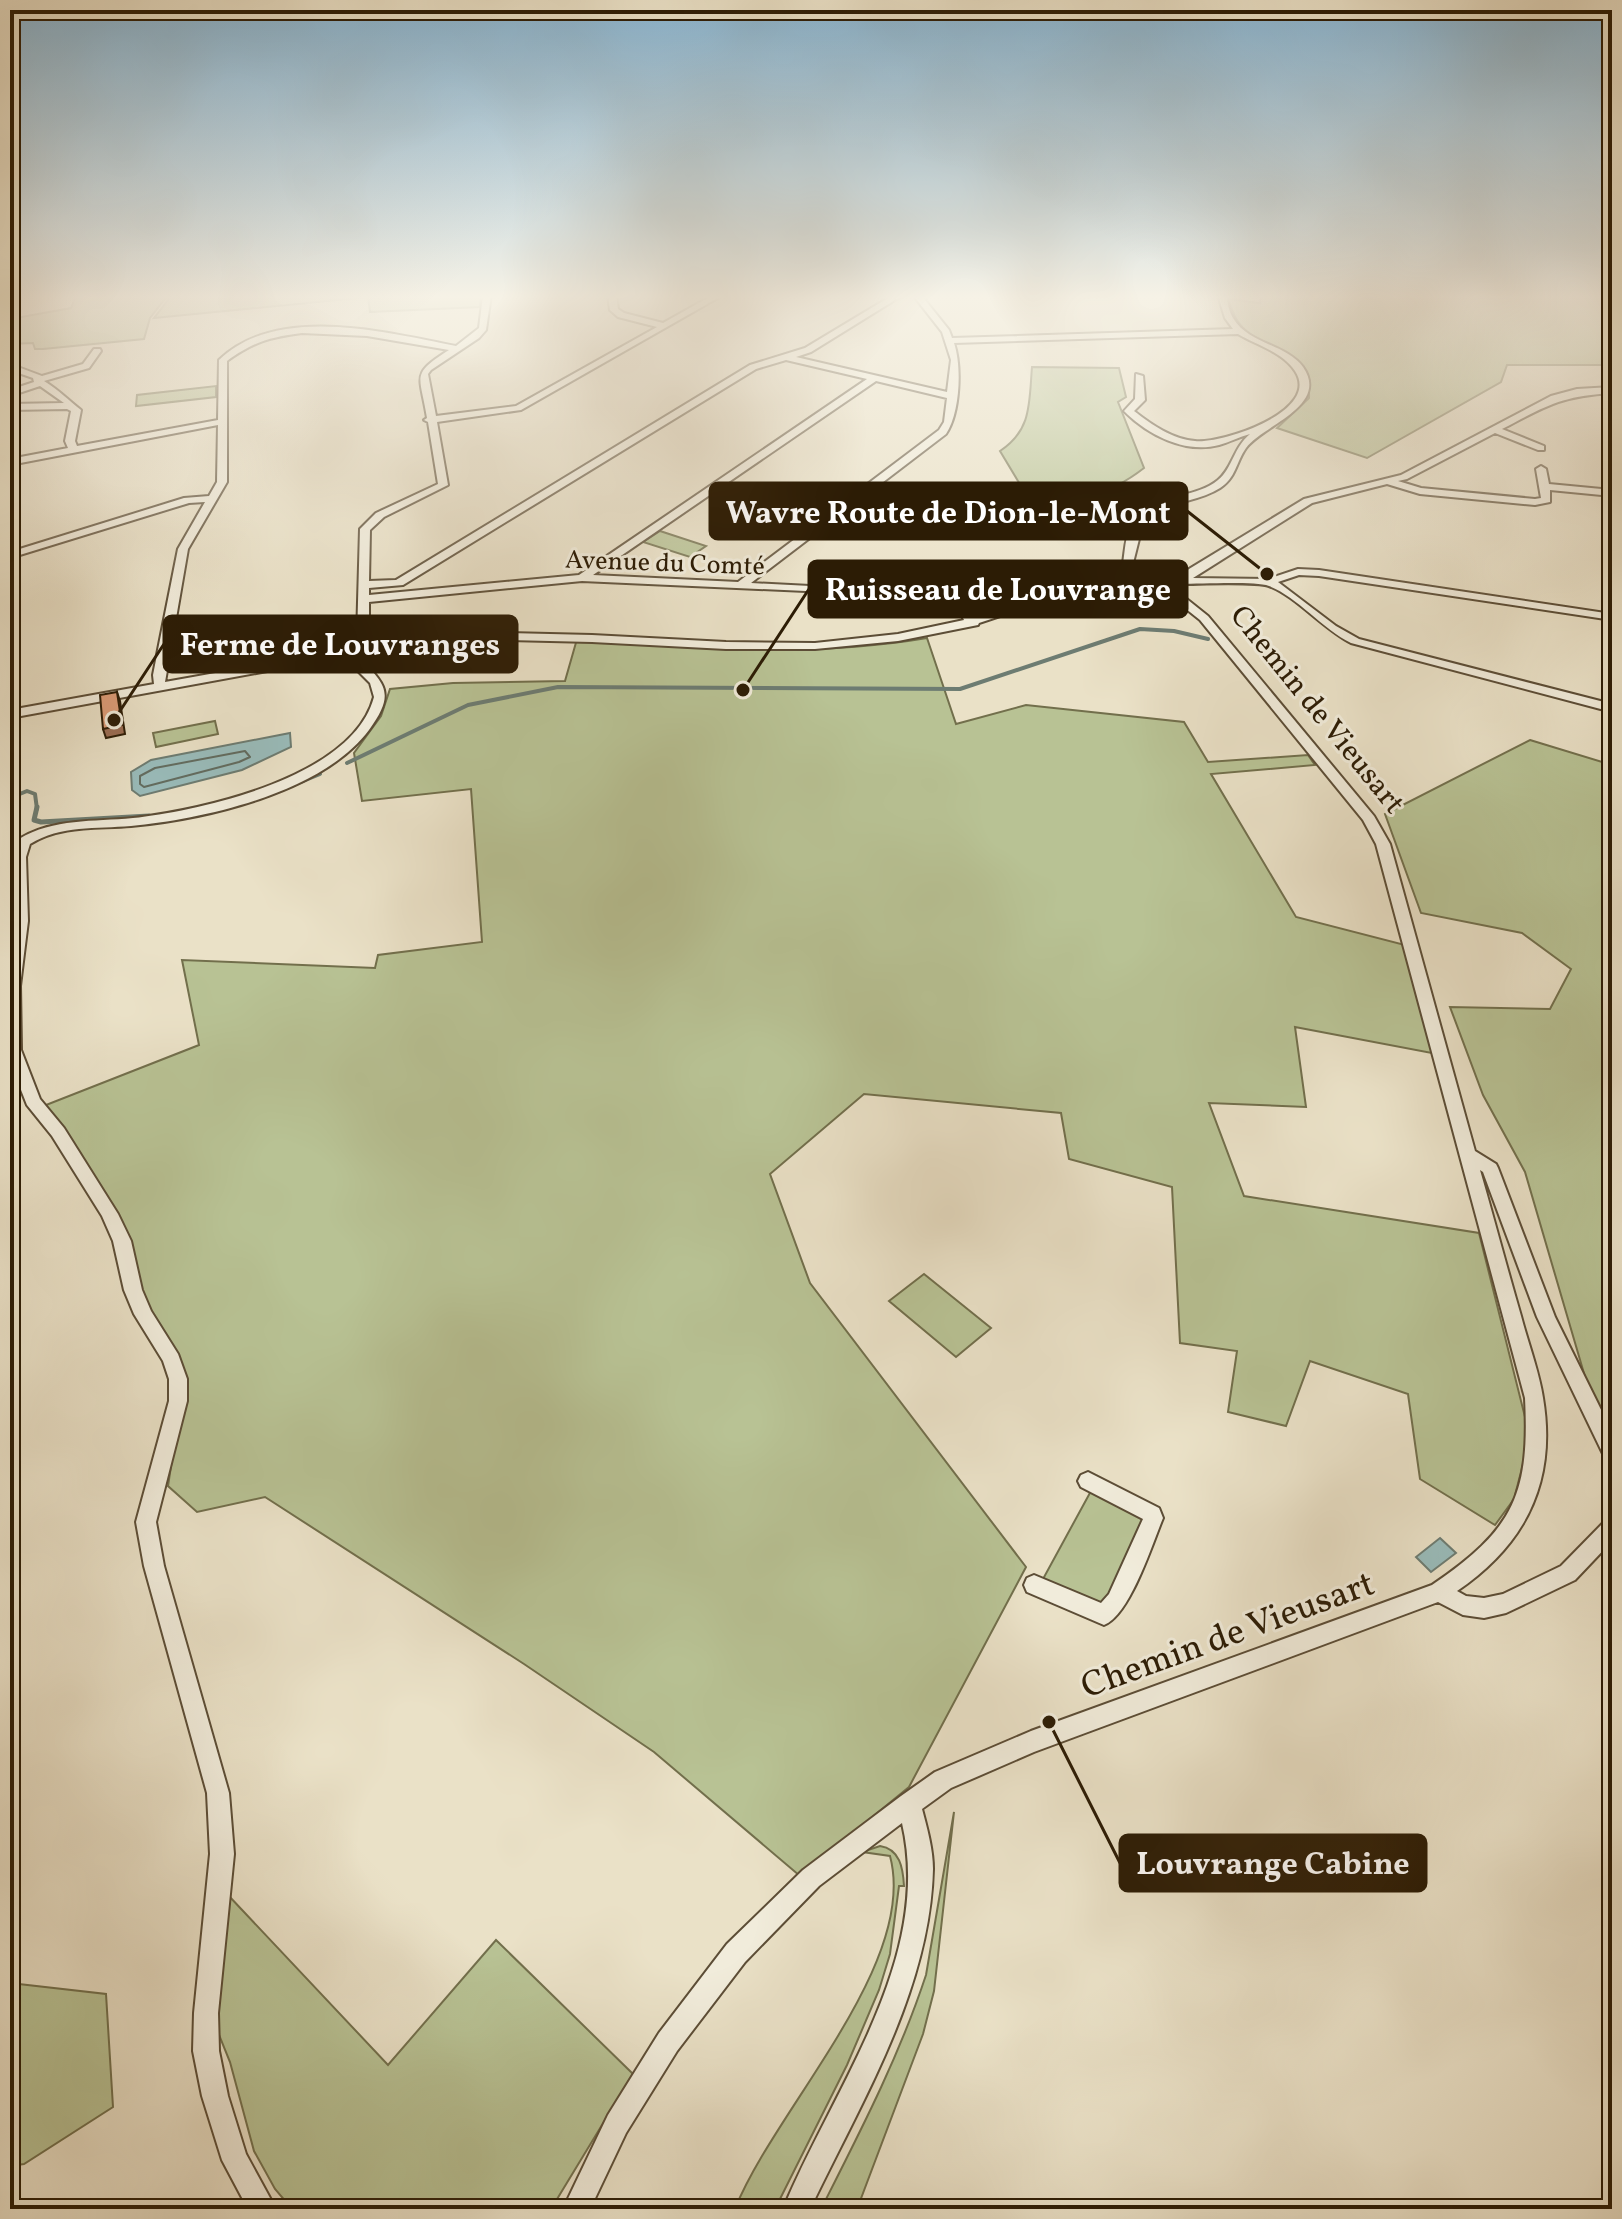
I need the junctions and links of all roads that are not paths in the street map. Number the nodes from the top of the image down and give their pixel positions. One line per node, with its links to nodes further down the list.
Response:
1 (65, 399): 11 (street)
2 (221, 399): 14 (street)
3 (427, 399): 13 (street)
4 (535, 399): 13 (street)
5 (703, 399): 33 (street)
6 (844, 399): 27 (street)
7 (951, 399): 32 (street)
8 (1139, 399): 16 (street)
9 (1300, 399): 16 (street)
10 (1553, 399): 15 (street)
11 (69, 406): 12 (street); 18 (street)
12 (10, 407)
13 (429, 420): 31 (street)
14 (220, 422): 18 (street); 24 (street)
15 (1494, 429): 17 (street); 21 (street)
16 (1261, 431): 26 (street)
17 (1541, 448)
18 (73, 449): 19 (street)
19 (10, 462)
20 (1541, 469): 22 (street)
21 (1390, 482): 22 (street); 30 (street)
22 (1545, 487): 23 (street)
23 (1612, 493)
24 (213, 499): 25 (street); 40 (street)
25 (10, 555)
26 (1132, 569): 30 (street, Chemin de Vieusart); 37 (street)
27 (582, 578): 32 (street, Avenue du Comté); 33 (street, Avenue du Comté)
28 (1269, 582): 30 (street); 36 (street); 41 (street)
29 (951, 584): 37 (street)
30 (1172, 584): 43 (street, Chemin de Vieusart)
31 (365, 585): 33 (street); 35 (street)
32 (740, 586): 34 (street, Avenue du Comté)
33 (400, 589): 35 (street, Avenue du Comté)
34 (868, 592)
35 (365, 599): 38 (street)
36 (1612, 617)
37 (974, 623): 38 (street)
38 (368, 650): 39 (street)
39 (347, 653): 40 (street); 50 (street)
40 (160, 688): 42 (street)
41 (1612, 708)
42 (10, 714)
43 (1470, 1156): 44 (street, Chemin de Vieusart); 48 (street, Chemin de Vieusart)
44 (1612, 1452)
45 (1088, 1481): 47 (street)
46 (1612, 1527): 48 (street)
47 (1034, 1585)
48 (1439, 1592): 49 (street, Chemin de Vieusart)
49 (909, 1804): 51 (street, Chemin de Vieusart); 52 (street)
50 (263, 2209)
51 (576, 2209)
52 (796, 2209)

